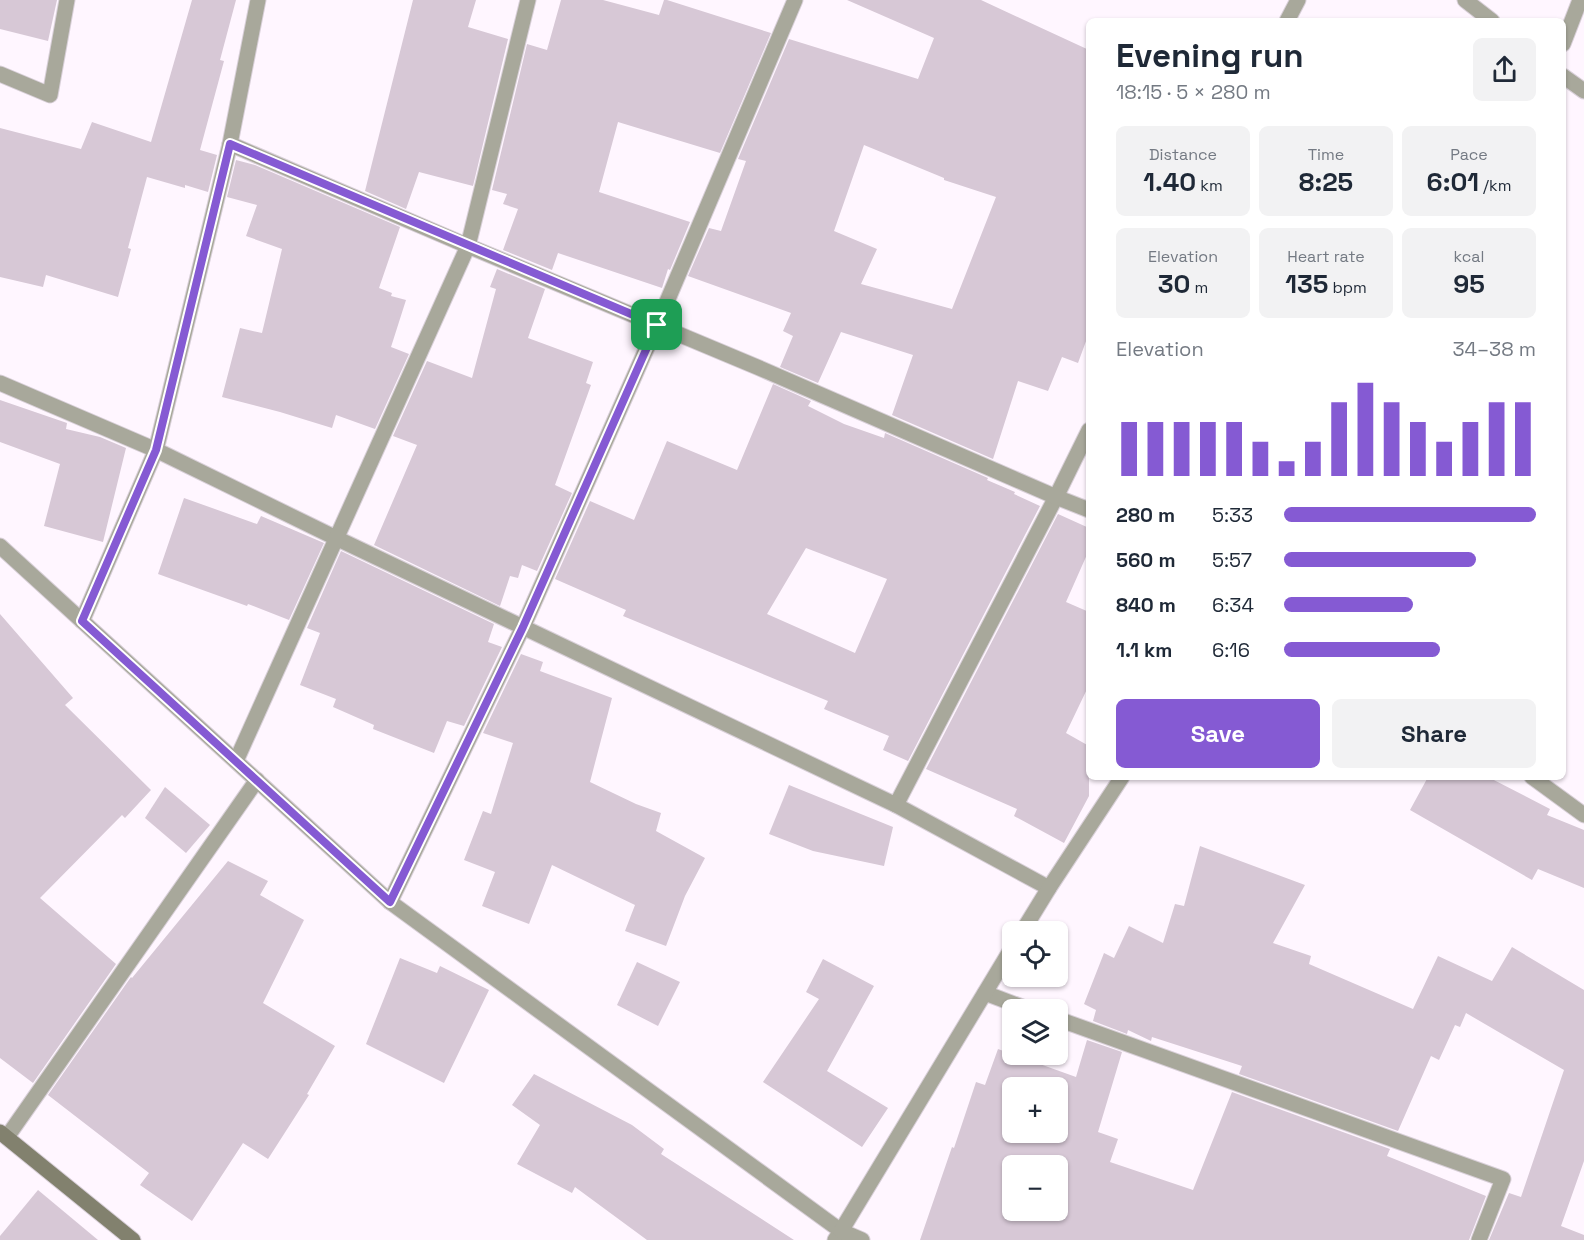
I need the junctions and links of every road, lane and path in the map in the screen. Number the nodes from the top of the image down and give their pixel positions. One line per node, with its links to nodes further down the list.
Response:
1 (67, 0): 11 (street)
2 (258, 0): 14 (street)
3 (528, 0): 15 (street)
4 (795, 0): 16 (street)
5 (1298, 0): 8 (street)
6 (1465, 0): 9 (street)
7 (1580, 0): 10 (street)
8 (1289, 18)
9 (1488, 18)
10 (1566, 36)
11 (0, 74)
12 (1566, 78): 13 (street)
13 (1584, 91)
14 (230, 144): 15 (street); 19 (street)
15 (468, 246): 16 (street); 22 (street)
16 (657, 325): 20 (street); 25 (street)
17 (0, 383): 19 (street)
18 (1086, 436): 20 (street)
19 (156, 450): 22 (street); 24 (street)
20 (1056, 497): 21 (street); 30 (street)
21 (1086, 509)
22 (336, 538): 25 (street); 26 (street)
23 (0, 546): 24 (street)
24 (82, 621): 26 (street)
25 (523, 627): 30 (street); 33 (street)
26 (236, 761): 27 (street)
27 (257, 780): 33 (street); 39 (street)
28 (1120, 780): 32 (street)
29 (1536, 780): 31 (street)
30 (896, 805): 32 (street)
31 (1584, 815)
32 (1049, 888): 34 (street)
33 (390, 902): 40 (street)
34 (1030, 921)
35 (1002, 965): 36 (street)
36 (985, 993): 37 (street); 40 (street)
37 (1002, 999)
38 (1068, 1023): 43 (street)
39 (3, 1134): 41 (main road)
40 (838, 1236): 42 (street)
41 (133, 1240)
42 (862, 1240)
43 (1479, 1240)

